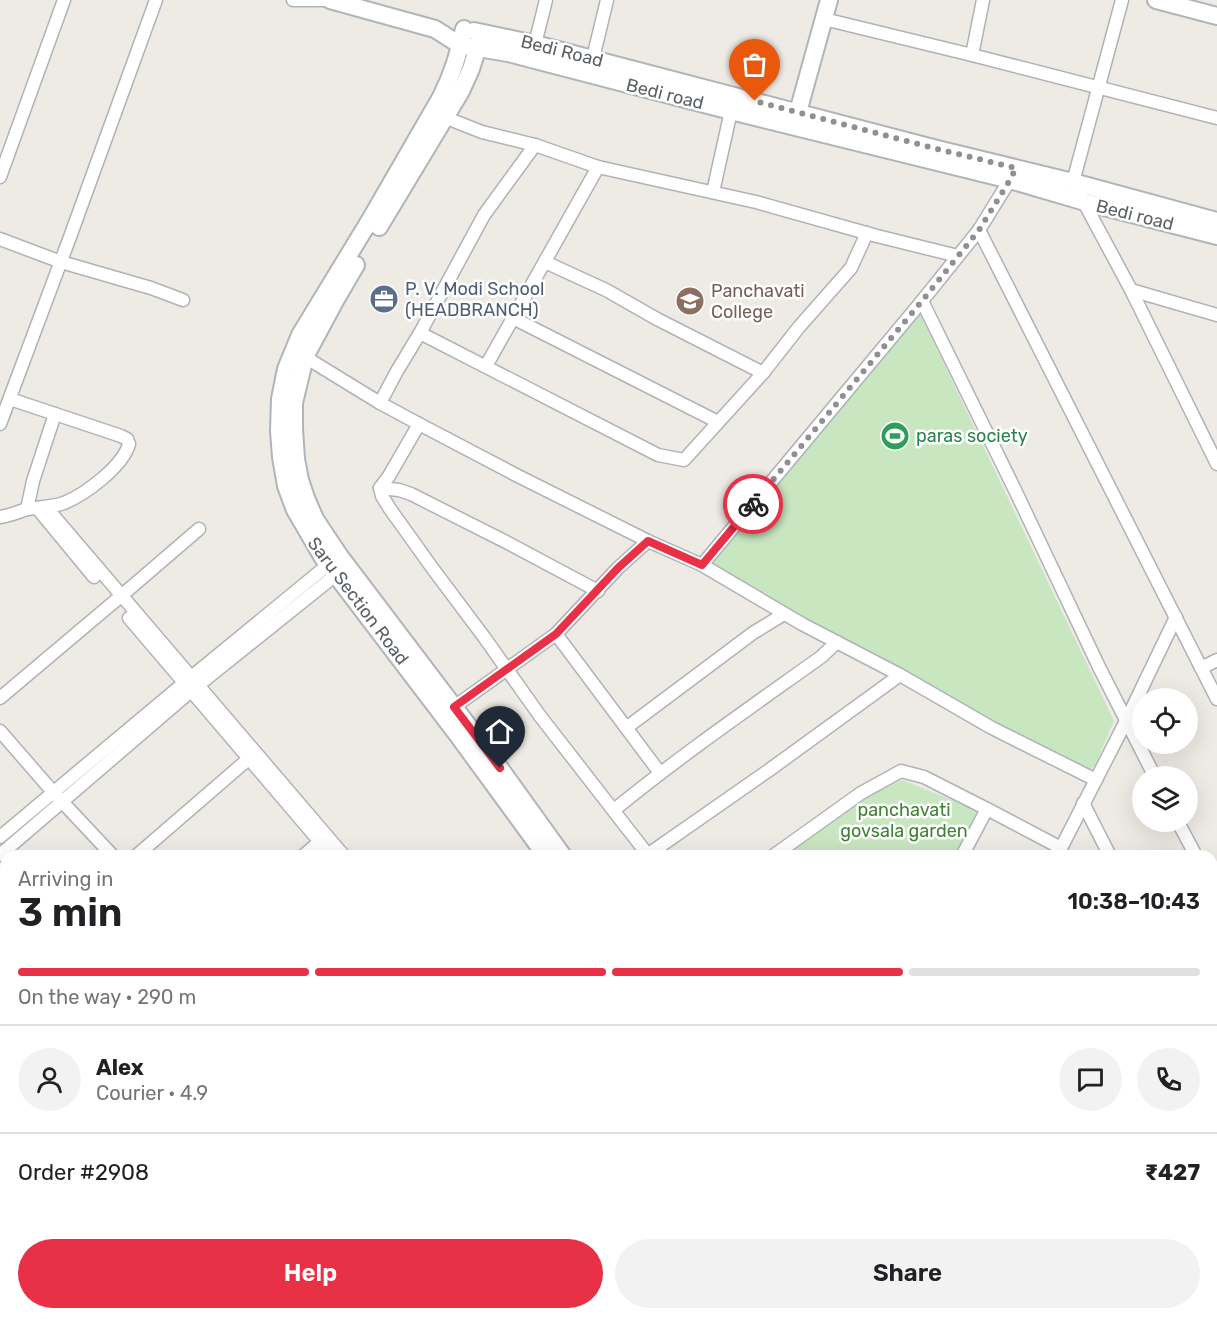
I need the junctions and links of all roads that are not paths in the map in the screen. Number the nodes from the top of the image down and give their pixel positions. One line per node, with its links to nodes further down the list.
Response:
1 (64, 0): 27 (street)
2 (156, 0): 37 (street)
3 (293, 0): 4 (street)
4 (323, 0)
5 (330, 0): 14 (street, Bedi Road)
6 (546, 0): 16 (street)
7 (607, 0): 18 (street)
8 (829, 0): 13 (street)
9 (983, 0): 17 (street)
10 (1122, 0): 19 (street)
11 (1156, 0): 12 (street)
12 (1217, 16)
13 (824, 19): 17 (street); 21 (street)
14 (462, 37): 15 (street, Bedi Road); 62 (street, Saru Section Road)
15 (480, 40): 16 (street, Bedi Road); 20 (street, Bedi road); 22 (street, Saru Section Road)
16 (535, 44): 18 (street, Bedi Road)
17 (972, 55): 19 (street)
18 (592, 58): 21 (street, Bedi Road)
19 (1098, 87): 23 (street); 28 (street)
20 (731, 111): 26 (street, Bedi road); 29 (street)
21 (798, 112): 26 (street, Bedi Road)
22 (444, 117): 24 (street); 45 (street, Saru Section Road)
23 (1217, 118)
24 (535, 145): 25 (street); 44 (street)
25 (598, 166): 29 (street); 38 (street)
26 (1013, 174): 28 (street, Bedi Road); 30 (street, Bedi road); 32 (street)
27 (0, 177)
28 (1073, 182): 30 (street); 31 (street, Bedi Road)
29 (713, 192): 33 (street)
30 (1085, 202): 34 (street, Bedi road); 39 (street)
31 (1217, 221)
32 (979, 230): 36 (street); 67 (street)
33 (867, 233): 36 (street); 47 (street)
34 (1217, 236)
35 (0, 239): 37 (street)
36 (958, 256): 41 (street)
37 (61, 262): 40 (street); 48 (street)
38 (545, 262): 43 (street); 47 (street)
39 (1131, 290): 42 (street); 56 (street)
40 (183, 300)
41 (922, 301): 63 (street); 78 (street)
42 (1217, 315)
43 (513, 318): 46 (street); 51 (street)
44 (420, 333): 46 (street); 49 (street)
45 (305, 357): 49 (street); 62 (street, Saru Section Road)
46 (486, 366): 51 (street)
47 (763, 373): 51 (street)
48 (9, 399): 50 (street); 52 (street)
49 (380, 403): 53 (street)
50 (55, 414): 54 (street); 58 (street)
51 (718, 422)
52 (0, 424)
53 (419, 424): 57 (street); 61 (street)
54 (127, 439): 55 (street); 58 (street)
55 (140, 447)
56 (1217, 464)
57 (380, 488): 64 (street); 72 (street)
58 (37, 508): 59 (street); 65 (street)
59 (0, 517)
60 (199, 529): 65 (street)
61 (648, 541): 63 (street); 64 (street)
62 (338, 565): 74 (street); 77 (street, Saru Section Road); 98 (street, Saru Section Road)
63 (702, 565): 66 (street)
64 (598, 591): 68 (street)
65 (118, 599): 74 (street); 75 (street)
66 (784, 614): 69 (street); 79 (street)
67 (1176, 617): 71 (street); 78 (street)
68 (556, 634): 72 (street); 79 (street)
69 (837, 642): 73 (street); 83 (street)
70 (1217, 660): 71 (street)
71 (1202, 668): 76 (street)
72 (506, 669): 77 (street); 88 (street)
73 (900, 675): 84 (street); 101 (street)
74 (191, 684): 81 (street); 85 (street)
75 (0, 698)
76 (1217, 699)
77 (454, 707): 99 (street, Saru Section Road)
78 (1126, 721): 82 (street); 84 (street)
79 (626, 728): 83 (street)
80 (0, 731): 85 (street)
81 (252, 756): 91 (street); 94 (street)
82 (1149, 766)
83 (660, 773): 88 (street)
84 (1096, 780): 86 (street)
85 (57, 797): 90 (street); 92 (street); 93 (street)
86 (1083, 803): 105 (street); 106 (street)
87 (987, 808): 102 (street); 103 (street); 104 (street)
88 (614, 810): 100 (street)
89 (1183, 832): 107 (street)
90 (0, 837)
91 (323, 839): 95 (street); 96 (street); 97 (street)
92 (5, 850)
93 (107, 850)
94 (143, 850)
95 (310, 850)
96 (329, 850)
97 (337, 850)
98 (542, 850)
99 (559, 850)
100 (650, 850)
101 (659, 850)
102 (781, 850)
103 (965, 850)
104 (1056, 850)
105 (1060, 850)
106 (1107, 850)
107 (1193, 850)

